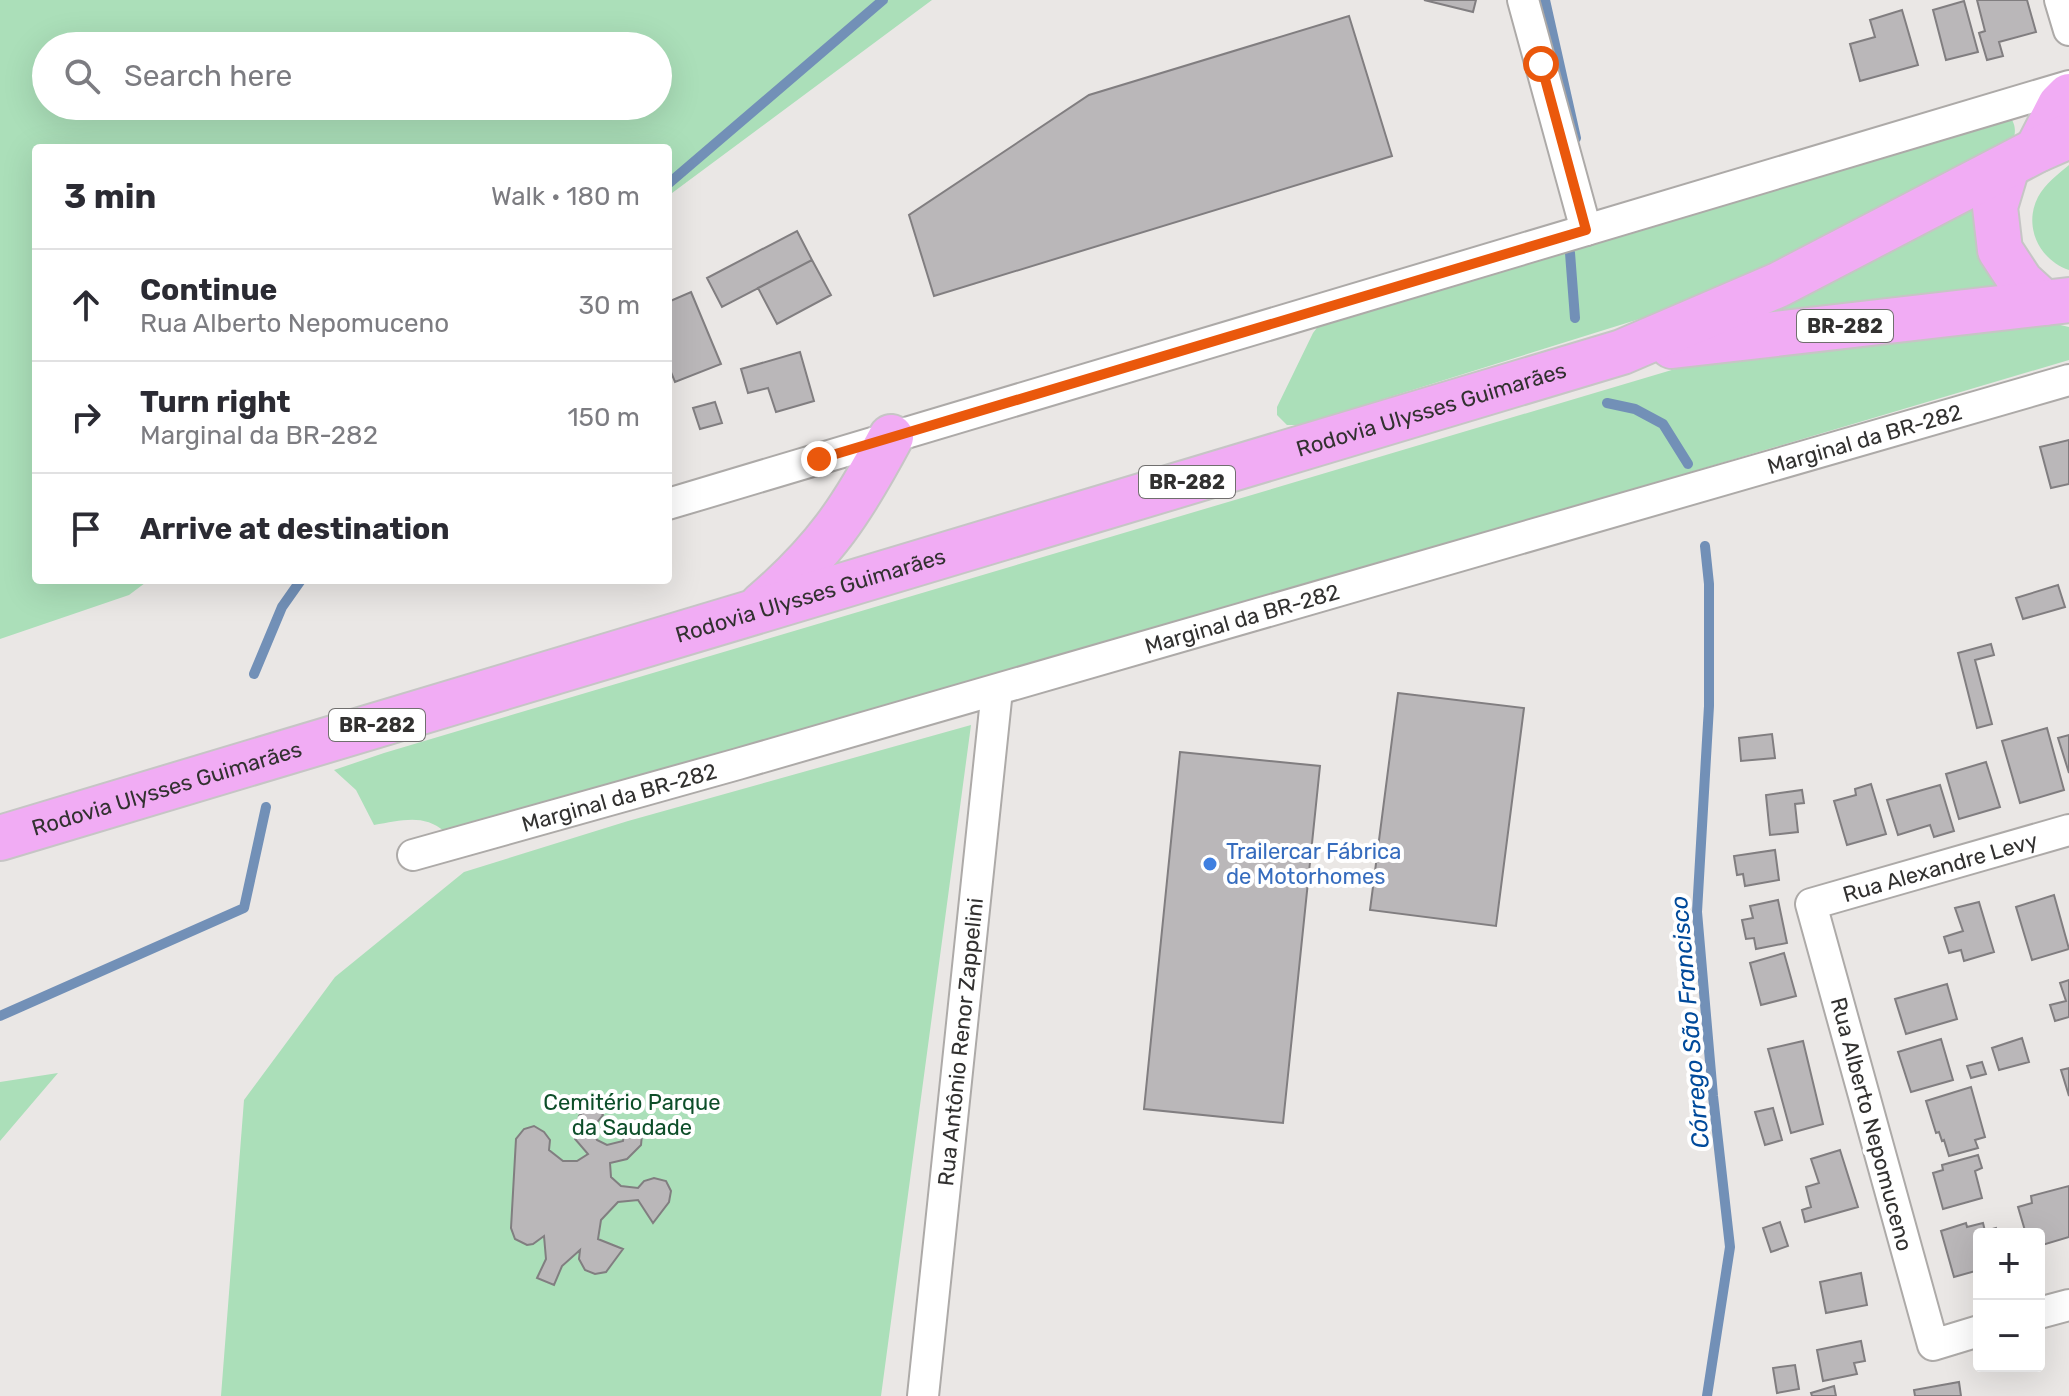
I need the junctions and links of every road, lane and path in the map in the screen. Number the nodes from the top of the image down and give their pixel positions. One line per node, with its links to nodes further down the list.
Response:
1 (1523, 0): 7 (street)
2 (2060, 0): 3 (street)
3 (2069, 30)
4 (2069, 86): 7 (street)
5 (2069, 96): 6 (highway)
6 (2038, 151): 8 (highway); 9 (highway, Rodovia Ulysses Guimarães / BR-282)
7 (1586, 230): 11 (street)
8 (2057, 302): 9 (highway, Rodovia Ulysses Guimarães / BR-282)
9 (1622, 352): 13 (highway, Rodovia Ulysses Guimarães / BR-282)
10 (2069, 380): 14 (street, Marginal da BR-282)
11 (891, 437): 12 (street); 13 (highway)
12 (672, 503)
13 (753, 613): 16 (highway, Rodovia Ulysses Guimarães / BR-282)
14 (997, 690): 17 (street, Marginal da BR-282); 22 (street, Rua Antônio Renor Zappelini)
15 (2069, 830): 18 (street, Rua Alexandre Levy)
16 (0, 838)
17 (413, 855)
18 (1811, 904): 21 (street, Rua Alberto Nepomuceno)
19 (2069, 1305): 20 (street)
20 (2045, 1311)
21 (1973, 1333)
22 (923, 1396)

